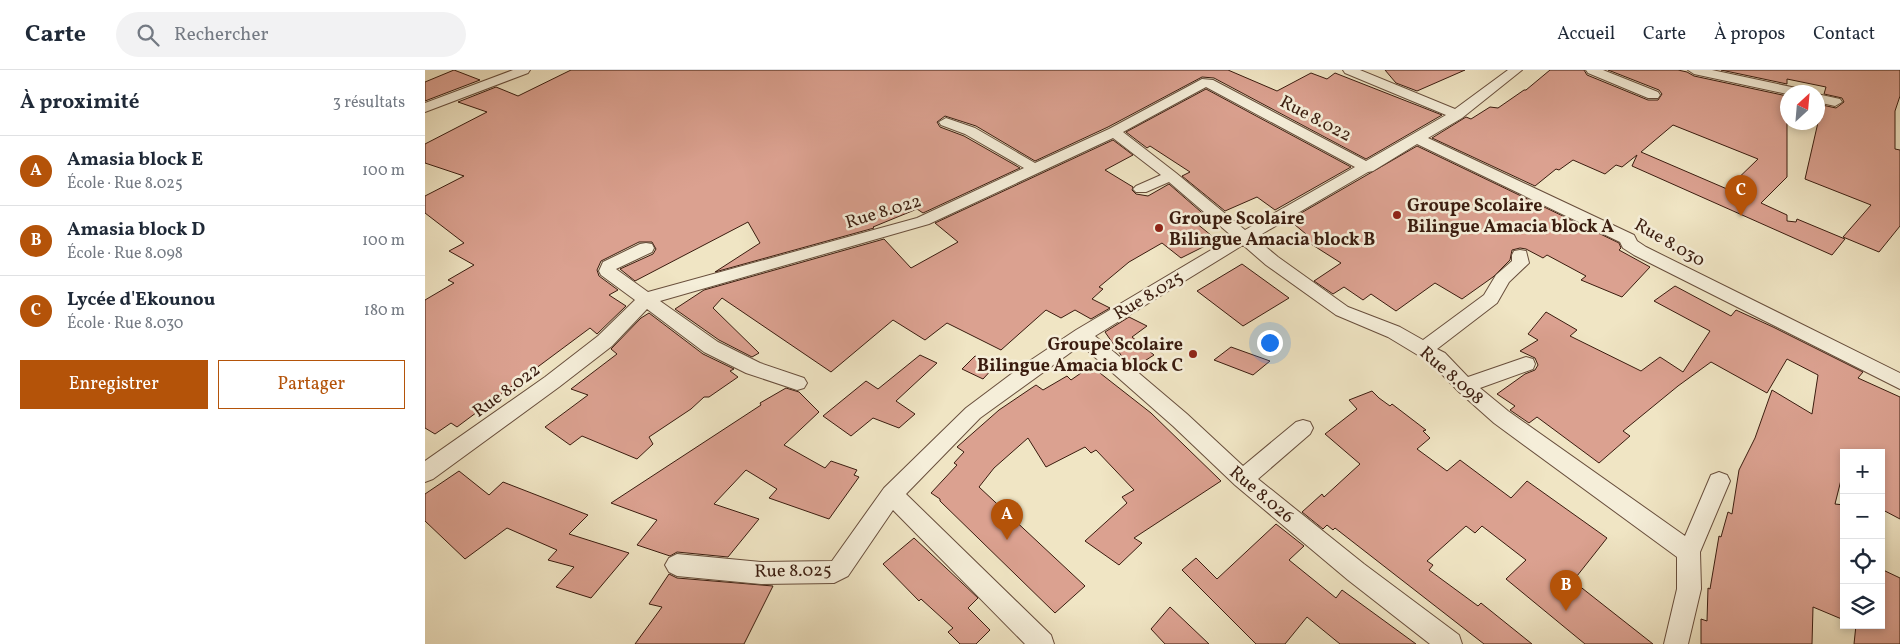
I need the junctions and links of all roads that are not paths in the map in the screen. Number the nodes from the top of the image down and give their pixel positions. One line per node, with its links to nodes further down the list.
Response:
1 (486, 70): 7 (street)
2 (524, 70): 7 (street)
3 (1349, 70): 13 (street)
4 (1516, 70): 13 (street, Rue 8.025)
5 (1592, 70): 9 (street)
6 (1694, 70): 8 (street)
7 (503, 78): 12 (street)
8 (1780, 89)
9 (1653, 95)
10 (1825, 100): 11 (street)
11 (1835, 102)
12 (425, 108)
13 (1457, 115): 16 (street, Rue 8.025)
14 (946, 122): 18 (street)
15 (1114, 132): 17 (street, Rue 8.022); 18 (street, Rue 8.022); 19 (street, Rue 8.098)
16 (1417, 138): 17 (street, Rue 8.025); 28 (street, Rue 8.030)
17 (1368, 168): 21 (street, Rue 8.025)
18 (1035, 169): 24 (street, Rue 8.022)
19 (1171, 176): 20 (street); 21 (street, Rue 8.098)
20 (1141, 189)
21 (1245, 237): 25 (street, Rue 8.025); 26 (street, Rue 8.098)
22 (645, 248): 24 (street)
23 (1520, 255): 26 (street)
24 (646, 299): 29 (street); 32 (street, Rue 8.022)
25 (1081, 335): 33 (street, Rue 8.026); 35 (street, Rue 8.025)
26 (1424, 348): 30 (street, Rue 8.098)
27 (1526, 364): 30 (street)
28 (1900, 382)
29 (797, 383)
30 (1465, 386): 36 (street, Rue 8.098)
31 (1303, 428): 33 (street)
32 (425, 473)
33 (1243, 479): 39 (street, Rue 8.026)
34 (1719, 481): 36 (street)
35 (892, 494): 37 (street, Rue 8.025); 38 (street)
36 (1689, 552): 40 (street)
37 (677, 566)
38 (1042, 644)
39 (1450, 644)
40 (1676, 644)

